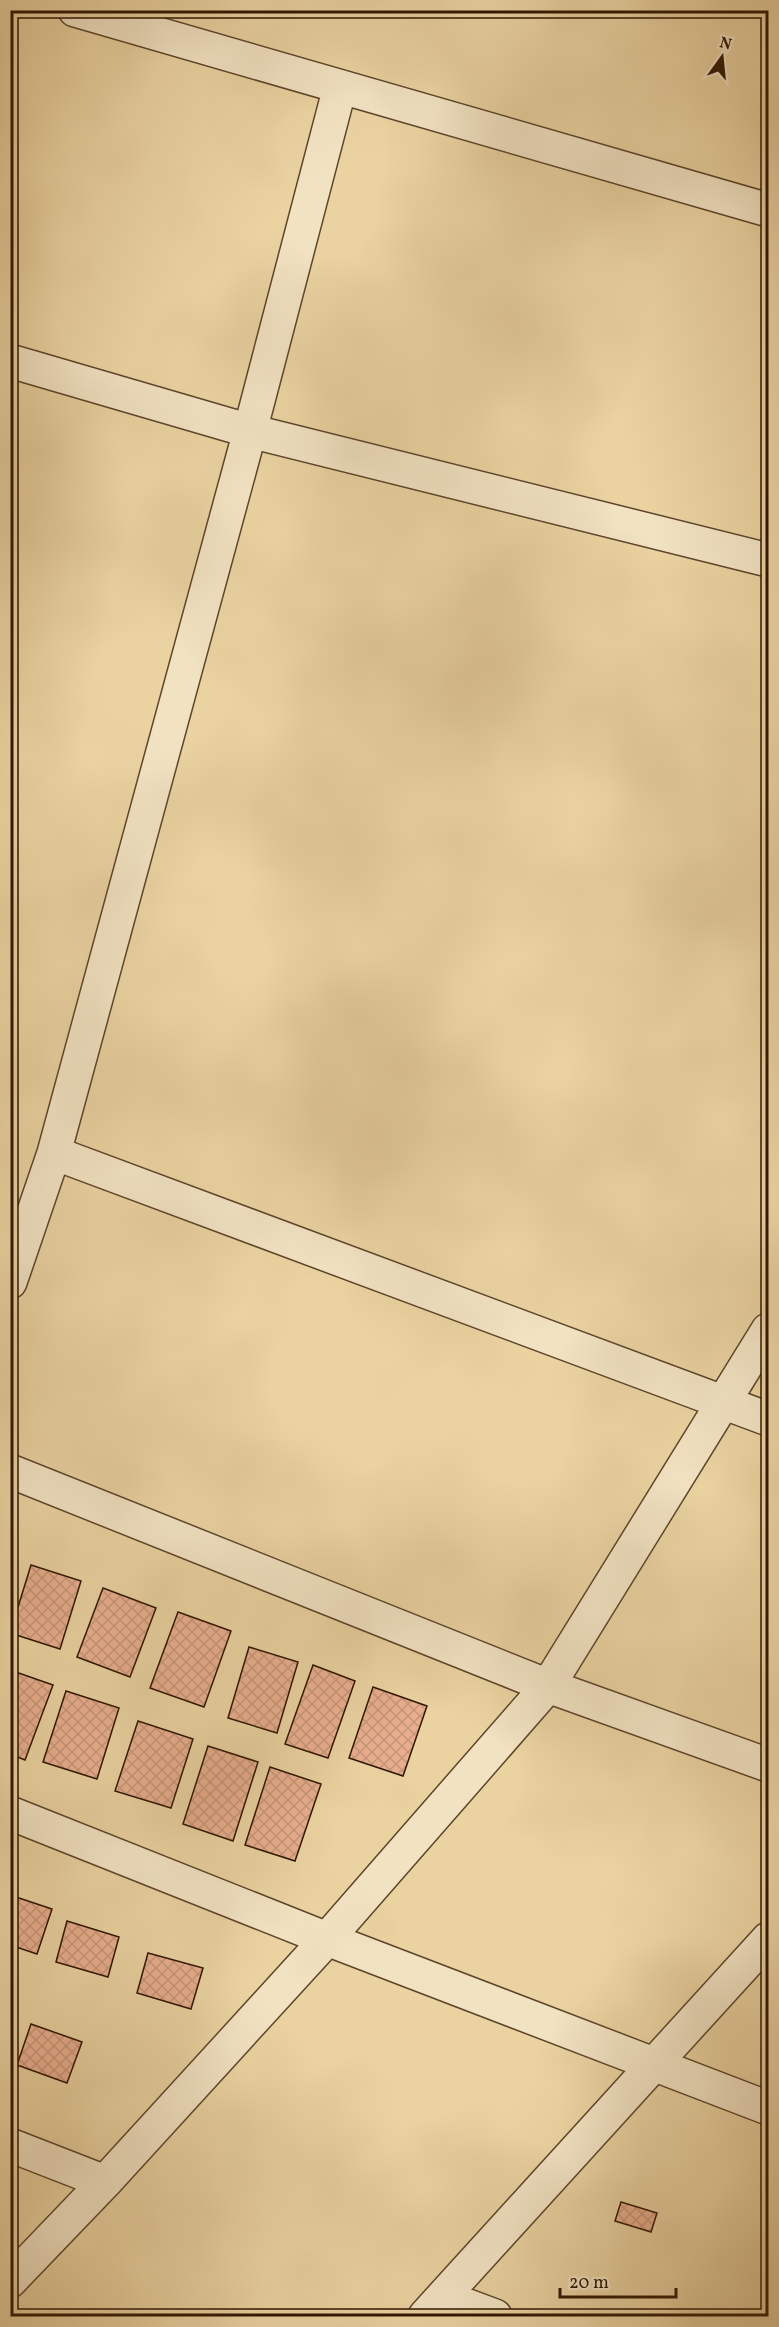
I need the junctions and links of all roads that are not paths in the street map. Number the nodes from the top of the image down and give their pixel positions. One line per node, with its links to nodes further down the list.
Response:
1 (75, 10): 2 (street)
2 (340, 87): 3 (street); 5 (street)
3 (768, 210)
4 (10, 361): 5 (street)
5 (250, 431): 6 (street); 7 (street)
6 (766, 551)
7 (54, 1153): 8 (street); 10 (street)
8 (10, 1282)
9 (768, 1330): 10 (street)
10 (724, 1403): 11 (street); 13 (street)
11 (768, 1419)
12 (10, 1471): 13 (street)
13 (548, 1686): 14 (street); 16 (street)
14 (768, 1765)
15 (10, 1813): 16 (street)
16 (327, 1939): 18 (street); 21 (street)
17 (768, 1939): 18 (street)
18 (654, 2064): 19 (street); 23 (street)
19 (768, 2108)
20 (10, 2145): 21 (street)
21 (105, 2182): 22 (street)
22 (10, 2281)
23 (434, 2307): 24 (street)
24 (495, 2316)

